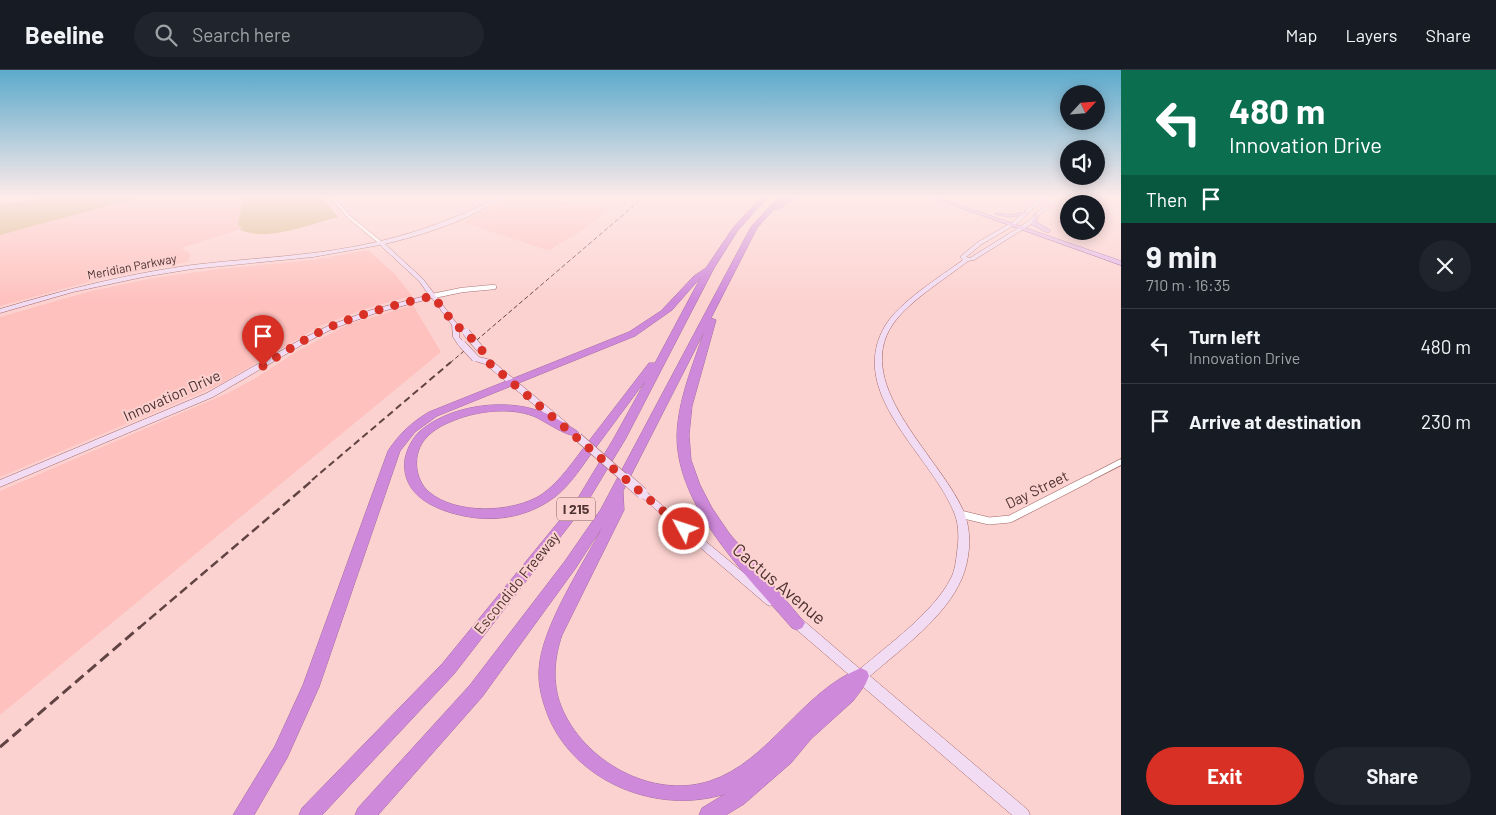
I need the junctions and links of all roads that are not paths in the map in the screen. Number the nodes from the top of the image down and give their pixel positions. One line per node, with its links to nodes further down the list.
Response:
1 (367, 232): 11 (street, Cactus Avenue)
2 (419, 232): 11 (street, Meridian Parkway)
3 (733, 232): 17 (highway, Escondido Freeway / I 215)
4 (752, 232): 12 (highway, Escondido Freeway / I 215)
5 (755, 232): 12 (highway)
6 (999, 232): 15 (street)
7 (1015, 232): 15 (street)
8 (1039, 232): 16 (main road)
9 (1042, 232): 13 (main road)
10 (1050, 232): 13 (main road)
11 (381, 243): 20 (main road, Cactus Avenue); 21 (street, Meridian Parkway)
12 (741, 249): 19 (highway, Escondido Freeway / I 215)
13 (1102, 251): 14 (main road)
14 (1121, 258)
15 (966, 260): 30 (street)
16 (1121, 263)
17 (710, 268): 23 (highway, Escondido Freeway / I 215); 25 (highway)
18 (494, 288): 20 (street, Innovation Drive)
19 (718, 295): 29 (highway, Escondido Freeway / I 215); 31 (highway)
20 (433, 296): 22 (street, Cactus Avenue); 28 (street, Innovation Drive)
21 (0, 311)
22 (455, 325): 24 (street, Cactus Avenue, bridge); 24 (street, Cactus Avenue, bridge)
23 (678, 330): 26 (highway); 34 (highway, Escondido Freeway / I 215)
24 (488, 362): 25 (street, Cactus Avenue)
25 (512, 381): 26 (street, Cactus Avenue); 33 (highway)
26 (576, 435): 31 (street, Cactus Avenue, bridge)
27 (1121, 462): 30 (street, Day Street)
28 (0, 484)
29 (618, 491): 32 (highway); 35 (highway, Escondido Freeway / I 215)
30 (960, 514): 32 (street)
31 (797, 623): 32 (street, Cactus Avenue)
32 (861, 676): 36 (highway); 37 (street, Cactus Avenue)
33 (243, 815)
34 (309, 815)
35 (365, 815)
36 (709, 815)
37 (1023, 815)

